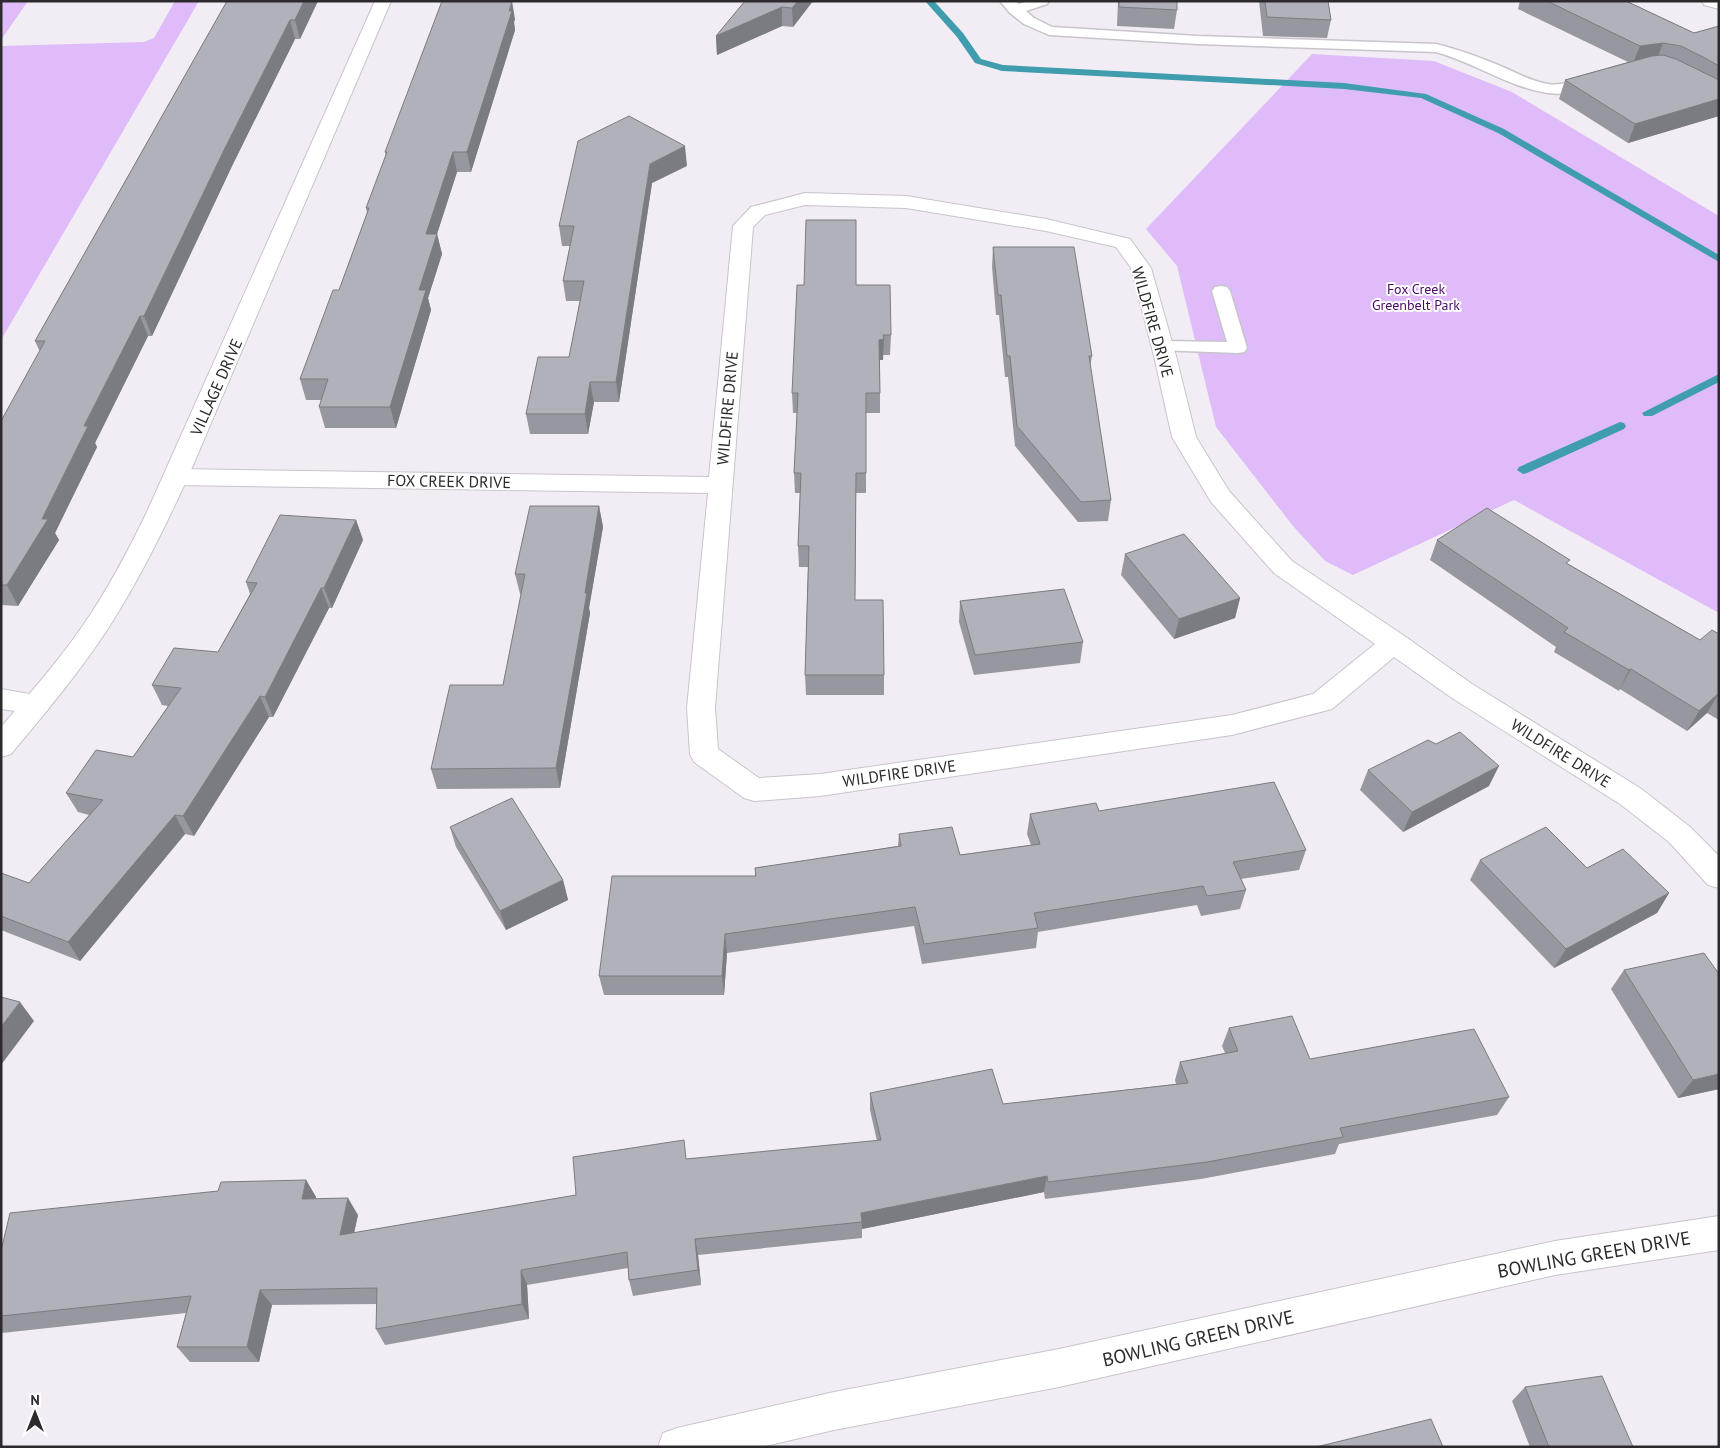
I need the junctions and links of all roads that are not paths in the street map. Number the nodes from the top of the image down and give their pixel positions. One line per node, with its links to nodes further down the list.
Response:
1 (384, 1): 9 (street, VILLAGE DRIVE)
2 (1042, 1): 5 (lane)
3 (1710, 1): 4 (street)
4 (1719, 4)
5 (1011, 5): 6 (lane)
6 (1608, 79)
7 (1221, 291): 8 (lane)
8 (1163, 346): 10 (street, WILDFIRE DRIVE); 11 (street, WILDFIRE DRIVE)
9 (176, 477): 10 (street, FOX CREEK DRIVE); 13 (street, VILLAGE DRIVE)
10 (721, 485): 11 (street, WILDFIRE DRIVE)
11 (1394, 642): 15 (street, WILDFIRE DRIVE)
12 (1, 699): 13 (street)
13 (37, 704): 14 (street, VILLAGE DRIVE)
14 (1, 746)
15 (1719, 876)
16 (1719, 1233): 17 (street, BOWLING GREEN DRIVE)
17 (677, 1447)

